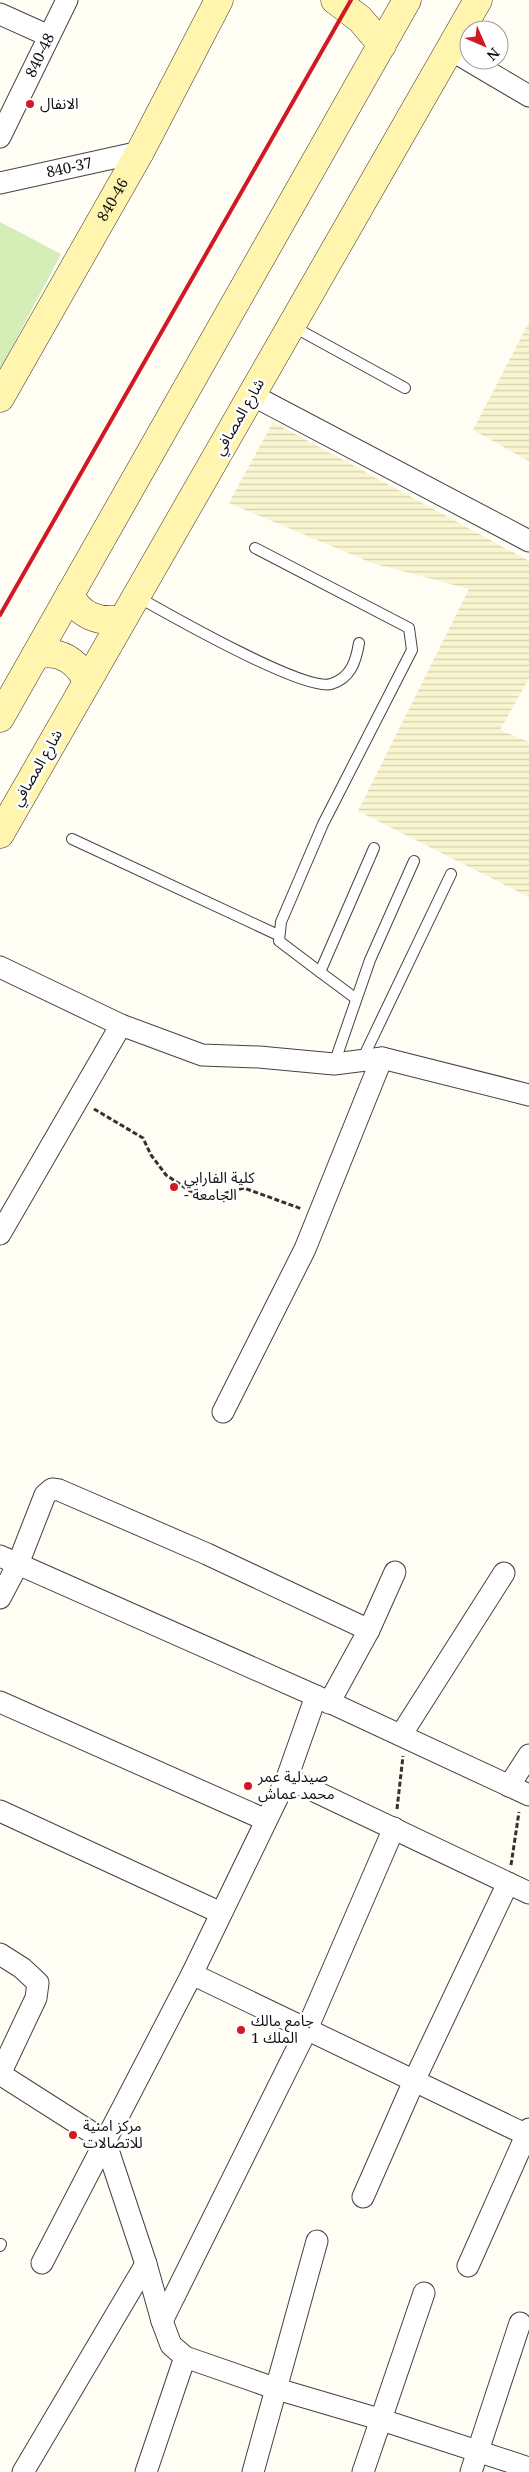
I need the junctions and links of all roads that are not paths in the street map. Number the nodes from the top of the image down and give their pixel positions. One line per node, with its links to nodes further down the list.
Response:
1 (67, 0): 7 (street, 840-48)
2 (218, 0): 12 (main road, 840-46)
3 (338, 0): 8 (main road)
4 (407, 0): 8 (main road)
5 (478, 0): 9 (main road, شارع المصافي)
6 (0, 14): 7 (street)
7 (49, 36): 11 (street, 840-48)
8 (382, 45): 20 (main road)
9 (451, 50): 10 (street); 14 (main road, شارع المصافي)
10 (529, 96)
11 (0, 137)
12 (140, 152): 13 (street, 840-37); 17 (main road, 840-46)
13 (0, 183)
14 (292, 325): 15 (lane); 16 (main road, شارع المصافي)
15 (405, 388)
16 (252, 394): 18 (street); 21 (main road, شارع المصافي)
17 (0, 398)
18 (529, 541)
19 (255, 548): 31 (lane)
20 (70, 594): 21 (main road); 23 (main road)
21 (129, 607): 22 (lane); 24 (main road, شارع المصافي)
22 (359, 643)
23 (36, 655): 24 (main road); 25 (main road)
24 (87, 681): 26 (main road, شارع المصافي)
25 (0, 718)
26 (0, 834)
27 (72, 840): 31 (lane)
28 (374, 848): 33 (lane)
29 (414, 861): 34 (lane)
30 (451, 874): 36 (lane)
31 (278, 935): 33 (lane)
32 (0, 968): 35 (street)
33 (320, 972): 34 (lane)
34 (355, 998): 37 (lane)
35 (121, 1025): 37 (street); 39 (street)
36 (372, 1059): 37 (street); 38 (street); 40 (street)
37 (334, 1064)
38 (529, 1094)
39 (0, 1234)
40 (223, 1412)
41 (9, 1560): 44 (street); 45 (street); 46 (street)
42 (395, 1572): 45 (street)
43 (504, 1572): 48 (street)
44 (0, 1598)
45 (369, 1630): 46 (street)
46 (323, 1699): 48 (street); 50 (street)
47 (0, 1702): 53 (street)
48 (403, 1736): 51 (street)
49 (529, 1755): 51 (street)
50 (287, 1778): 53 (street); 54 (street)
51 (520, 1791)
52 (0, 1811): 57 (street)
53 (266, 1820): 57 (street)
54 (394, 1828): 55 (street); 60 (street)
55 (508, 1883): 56 (street); 62 (street)
56 (529, 1892)
57 (221, 1914): 59 (street)
58 (0, 1954): 61 (street)
59 (192, 1974): 60 (street); 64 (street)
60 (307, 2029): 62 (street); 71 (street)
61 (0, 2074): 64 (street)
62 (414, 2081): 63 (street); 65 (street)
63 (528, 2133): 69 (street)
64 (105, 2141): 67 (street); 68 (street)
65 (363, 2197)
66 (317, 2241): 74 (street)
67 (42, 2263)
68 (146, 2264): 71 (street); 78 (street)
69 (468, 2266)
70 (424, 2293): 75 (street)
71 (162, 2321): 73 (street)
72 (520, 2324): 76 (street)
73 (186, 2357): 74 (street); 79 (street)
74 (277, 2389): 75 (street); 80 (street)
75 (379, 2419): 76 (street); 81 (street)
76 (474, 2462): 77 (street)
77 (529, 2468)
78 (24, 2472)
79 (146, 2472)
80 (252, 2472)
81 (363, 2472)

